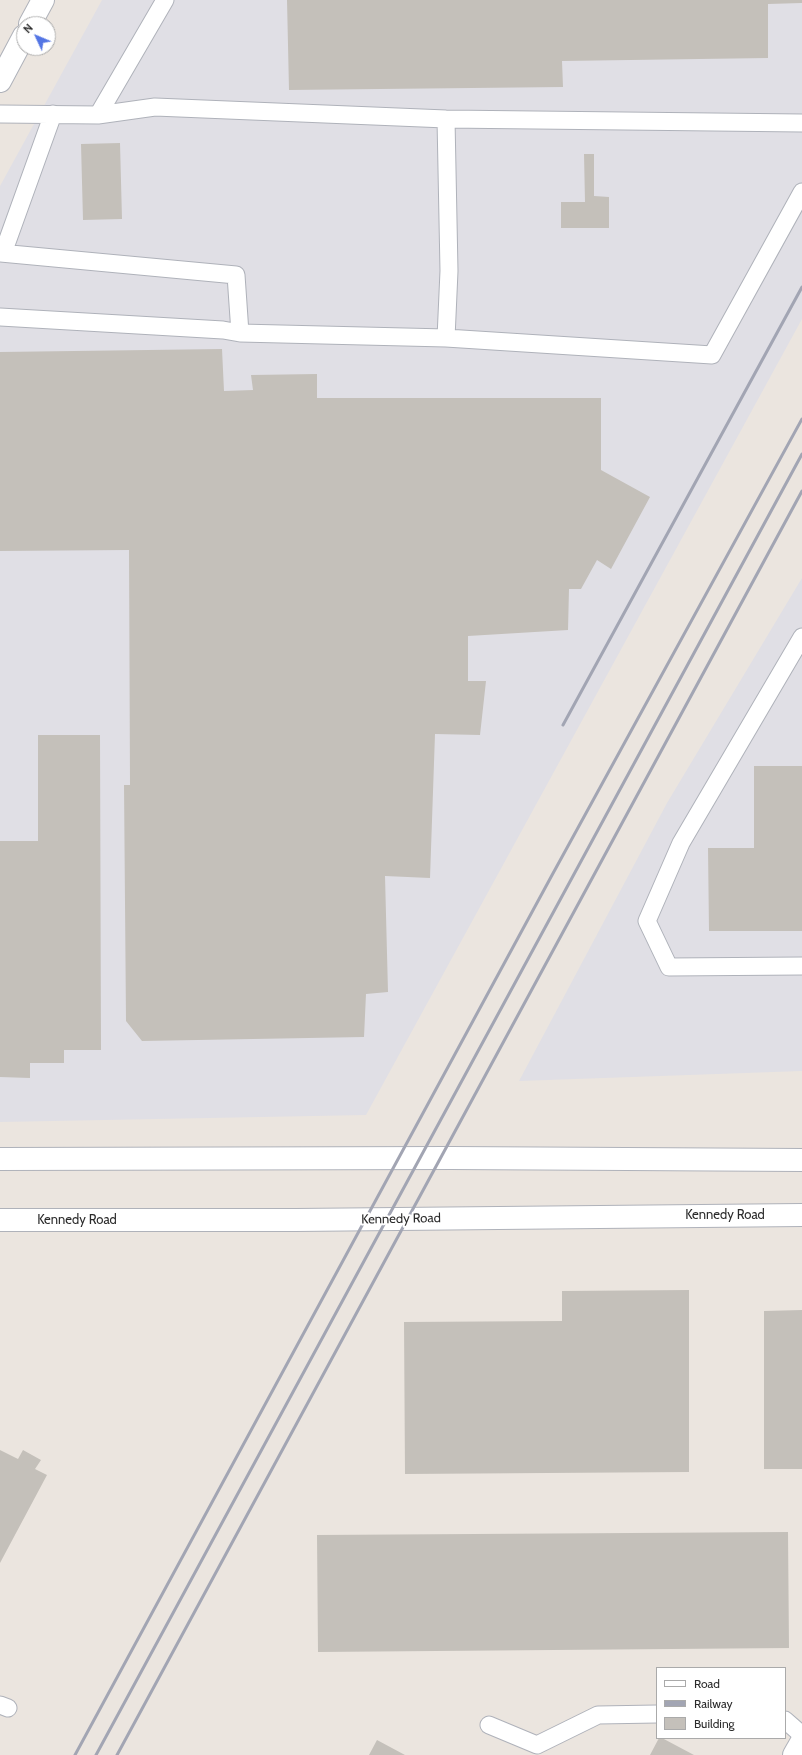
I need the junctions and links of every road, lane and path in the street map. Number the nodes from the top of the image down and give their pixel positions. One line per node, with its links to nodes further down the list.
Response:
1 (43, 0): 3 (main road)
2 (165, 0): 8 (lane)
3 (34, 16)
4 (16, 51): 5 (main road)
5 (0, 81)
6 (0, 114): 7 (lane)
7 (53, 114): 8 (lane); 12 (lane)
8 (98, 115): 9 (lane)
9 (446, 118): 10 (lane); 15 (lane)
10 (802, 123)
11 (802, 192): 15 (lane)
12 (2, 253): 14 (lane)
13 (0, 317): 14 (lane)
14 (240, 333): 15 (lane)
15 (446, 338)
16 (802, 637): 17 (lane)
17 (802, 966)
18 (0, 1159): 19 (main road)
19 (802, 1160)
20 (802, 1215): 21 (main road, Kennedy Road)
21 (0, 1220)
22 (656, 1714): 24 (lane)
23 (786, 1721): 25 (lane)
24 (489, 1725)
25 (802, 1735)
26 (802, 1741): 27 (main road)
27 (794, 1755)

